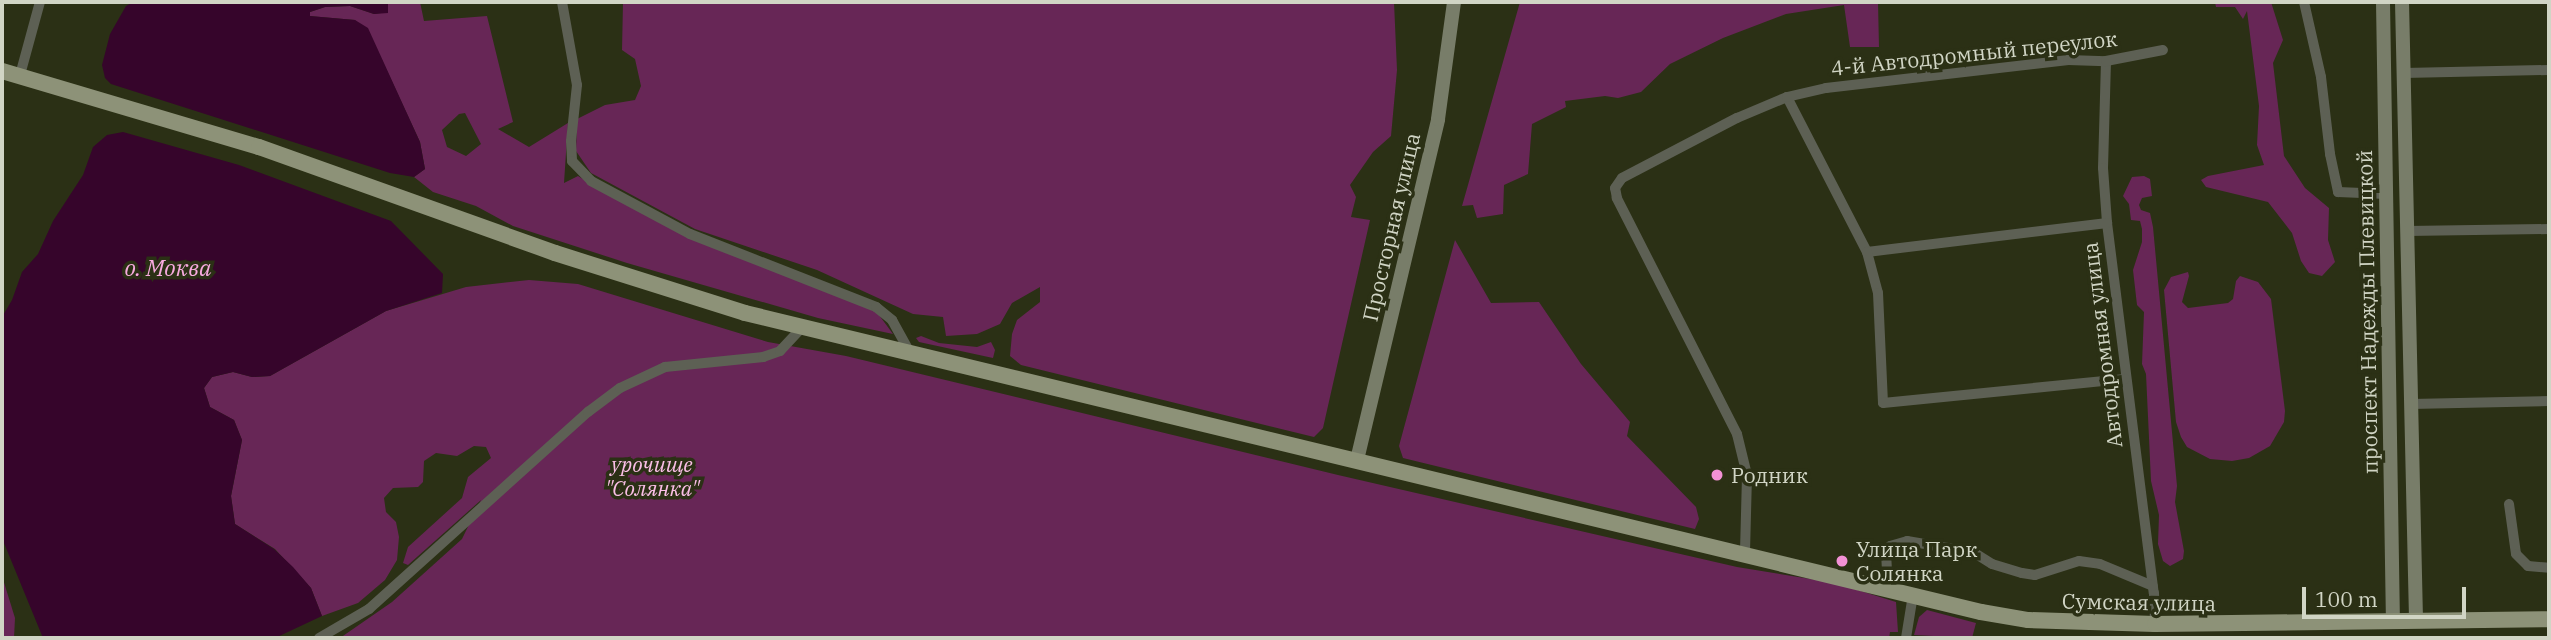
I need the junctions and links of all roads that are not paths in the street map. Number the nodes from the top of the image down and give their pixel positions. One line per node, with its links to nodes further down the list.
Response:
1 (40, 2): 12 (street)
2 (562, 2): 20 (street)
3 (1454, 2): 24 (main road, Просторная улица)
4 (2304, 2): 14 (street)
5 (2383, 2): 14 (main road, проспект Надежды Плевицкой)
6 (2402, 2): 11 (main road, проспект Надежды Плевицкой)
7 (2163, 50): 8 (street, 4-й Автодромный переулок)
8 (2106, 61): 13 (street, 4-й Автодромный переулок); 15 (street, Автодромная улица)
9 (2549, 69): 11 (street)
10 (2, 72): 12 (main road, Сумская улица)
11 (2404, 72): 17 (main road, проспект Надежды Плевицкой)
12 (20, 75): 19 (main road, Сумская улица)
13 (1787, 97): 18 (street); 26 (street, 4-й Автодромный переулок)
14 (2386, 194): 33 (main road, проспект Надежды Плевицкой)
15 (2107, 223): 18 (street); 21 (street, Автодромная улица)
16 (2549, 229): 17 (street)
17 (2407, 231): 23 (main road, проспект Надежды Плевицкой)
18 (1867, 252): 21 (street)
19 (802, 327): 20 (main road, Сумская улица); 35 (street)
20 (910, 352): 24 (main road, Сумская улица)
21 (2125, 379): 29 (street, Автодромная улица)
22 (2549, 401): 23 (street)
23 (2411, 404): 32 (main road, проспект Надежды Плевицкой)
24 (1357, 460): 26 (main road, Сумская улица)
25 (2509, 504): 27 (street)
26 (1740, 552): 28 (main road, Сумская улица)
27 (2549, 568)
28 (1883, 586): 29 (street); 30 (main road, Сумская улица)
29 (2153, 586): 34 (street, Автодромная улица)
30 (1913, 595): 34 (main road, Сумская улица); 36 (street)
31 (2549, 620): 32 (main road, Сумская улица)
32 (2416, 621): 33 (main road, Сумская улица)
33 (2393, 622): 34 (main road, Сумская улица)
34 (2155, 624)
35 (318, 638)
36 (1906, 638)

